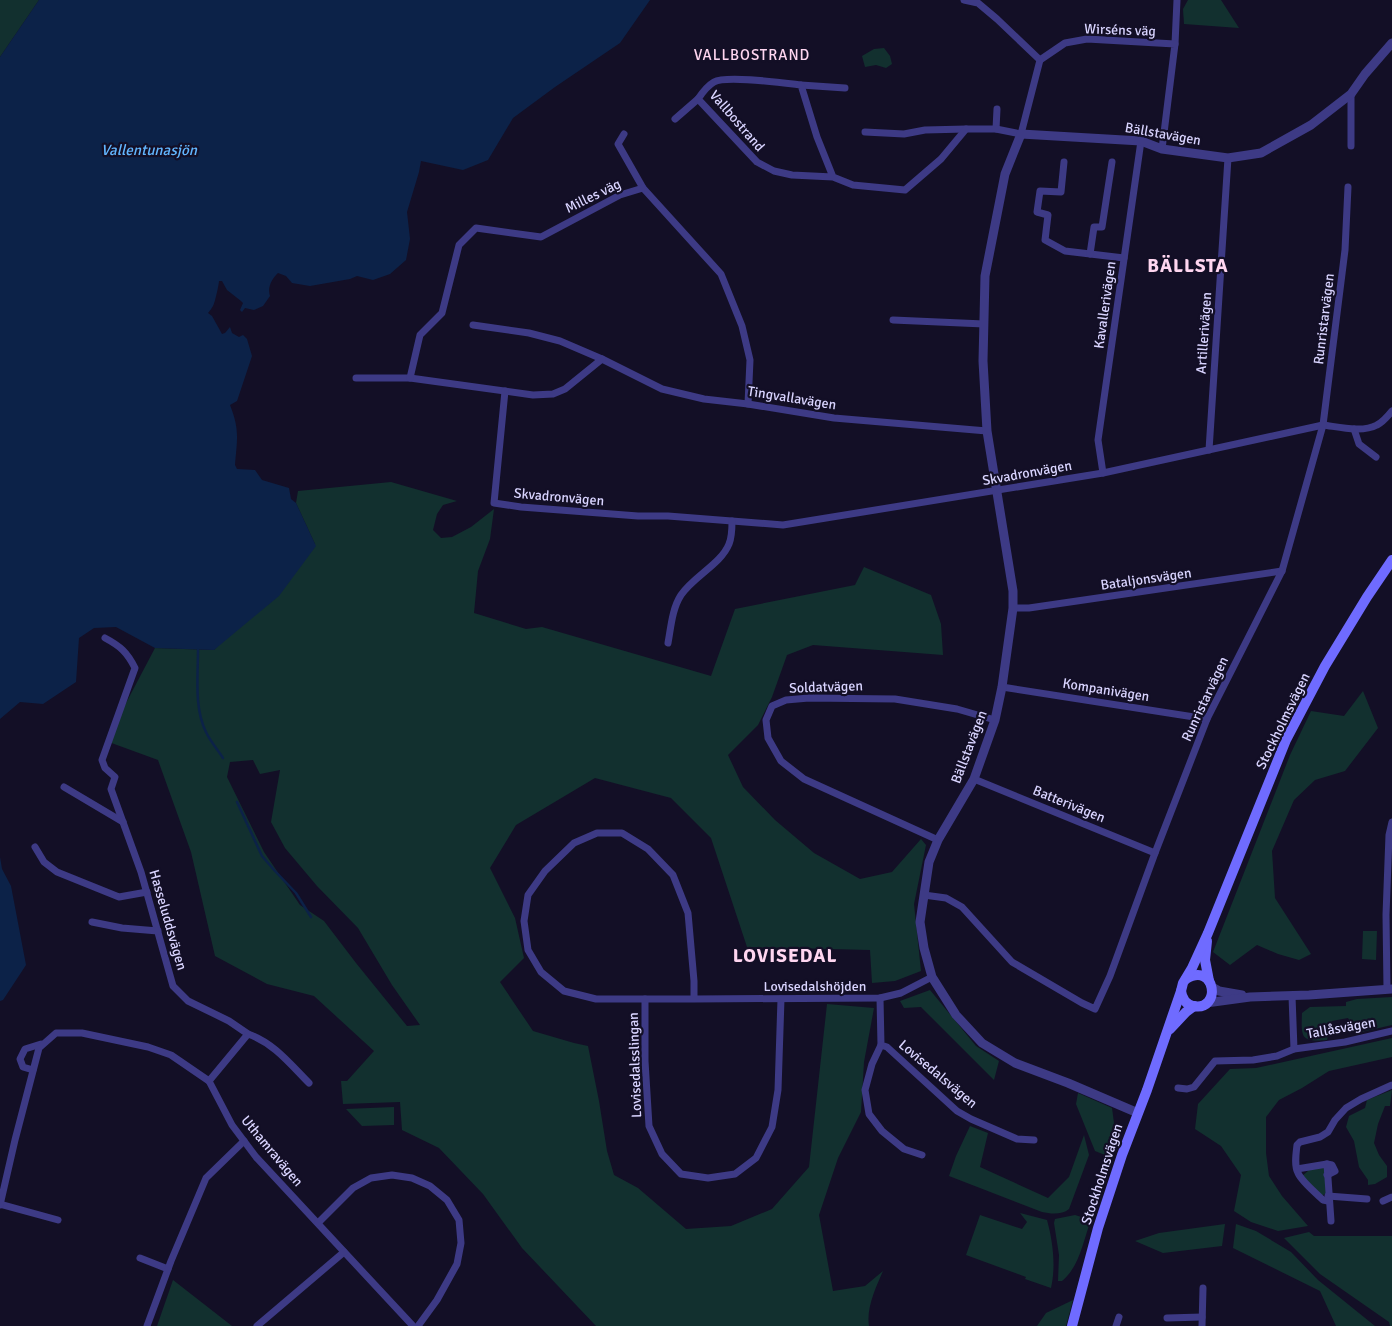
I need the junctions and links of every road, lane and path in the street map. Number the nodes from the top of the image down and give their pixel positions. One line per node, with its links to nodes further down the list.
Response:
1 (964, 0): 5 (street)
2 (1177, 0): 4 (street, Wirséns väg)
3 (1392, 43): 8 (street, Bällstavägen)
4 (1175, 44): 5 (street, Wirséns väg); 19 (street, Wirséns väg)
5 (1040, 60): 16 (street)
6 (801, 85): 7 (street, Vallbostrand); 9 (street, Vallbostrand); 23 (street)
7 (845, 88)
8 (1351, 94): 18 (street); 20 (street, Bällstavägen)
9 (698, 99): 11 (street); 23 (street, Vallbostrand)
10 (997, 109): 13 (street)
11 (675, 120)
12 (966, 129): 13 (street); 14 (street); 23 (street, Vallbostrand)
13 (996, 130): 16 (street)
14 (865, 132)
15 (624, 134): 25 (street)
16 (1021, 134): 17 (street, Bällstavägen); 29 (street, Bällstavägen)
17 (1141, 141): 19 (street, Bällstavägen); 27 (street, Kavallerivägen)
18 (1351, 146)
19 (1162, 149): 20 (street, Bällstavägen)
20 (1228, 158): 40 (street, Artillerivägen)
21 (1064, 162): 26 (street)
22 (1112, 162): 26 (street)
23 (833, 177)
24 (1348, 187): 37 (street, Runristarvägen)
25 (642, 188): 33 (street, Milles väg); 35 (street, Milles väg)
26 (1090, 254): 27 (street)
27 (1124, 258): 42 (street, Kavallerivägen)
28 (893, 320): 29 (street)
29 (984, 324): 39 (street, Bällstavägen)
30 (474, 325): 31 (street, Tingvallavägen)
31 (602, 360): 34 (street); 35 (street, Tingvallavägen)
32 (356, 378): 33 (street)
33 (410, 378): 34 (street)
34 (505, 391): 44 (street, Skvadronvägen)
35 (748, 404): 39 (street, Tingvallavägen)
36 (1392, 411): 38 (street, Skvadronvägen)
37 (1323, 425): 38 (street, Skvadronvägen); 40 (street, Skvadronvägen); 46 (street, Runristarvägen)
38 (1354, 429): 41 (street)
39 (987, 431): 43 (street, Bällstavägen)
40 (1208, 450): 42 (street, Skvadronvägen)
41 (1376, 457)
42 (1103, 473): 43 (street, Skvadronvägen)
43 (997, 491): 44 (street, Skvadronvägen); 47 (street, Bällstavägen)
44 (732, 521): 49 (street)
45 (1392, 560): 65 (main road, Stockholmsvägen)
46 (1282, 572): 47 (street, Bataljonsvägen); 51 (street, Runristarvägen)
47 (1013, 608): 50 (street, Bällstavägen)
48 (104, 638): 55 (street, Hasseluddsvägen)
49 (668, 643)
50 (1002, 687): 51 (street, Kompanivägen); 52 (street, Bällstavägen)
51 (1207, 719): 59 (street, Runristarvägen)
52 (996, 720): 53 (street, Bällstavägen); 57 (street, Soldatvägen)
53 (974, 779): 57 (street, Bällstavägen); 59 (street, Batterivägen)
54 (64, 787): 55 (street)
55 (123, 822): 60 (street, Hasseluddsvägen)
56 (1392, 822): 62 (street)
57 (938, 840): 61 (street, Bällstavägen)
58 (35, 847): 60 (street)
59 (1155, 853): 61 (street, Runristarvägen)
60 (147, 892): 64 (street, Hasseluddsvägen)
61 (924, 895): 66 (street, Bällstavägen)
62 (1389, 905): 69 (street)
63 (92, 922): 64 (street)
64 (158, 931): 80 (street, Hasseluddsvägen)
65 (1208, 933): 67 (main road, Stockholmsvägen); 68 (main road, Stockholmsvägen)
66 (932, 977): 74 (street, Lovisedalshöjden); 90 (street, Bällstavägen)
67 (1186, 978): 68 (main road); 70 (main road)
68 (1211, 984): 72 (street); 77 (main road)
69 (1390, 989): 71 (street)
70 (1181, 992): 78 (main road); 81 (main road, Stockholmsvägen)
71 (1292, 996): 72 (street); 84 (street)
72 (1250, 997): 77 (street)
73 (781, 998): 74 (street, Lovisedalshöjden); 75 (street, Lovisedalsslingan); 76 (street, Lovisedalshöjden)
74 (880, 998): 83 (street, Lovisedalsvägen)
75 (645, 999): 76 (street, Lovisedalshöjden); 76 (street, Lovisedalshöjden)
76 (694, 999)
77 (1206, 1003): 78 (main road)
78 (1194, 1006): 81 (main road, Stockholmsvägen)
79 (1392, 1031): 84 (street, Tallåsvägen)
80 (248, 1034): 86 (street); 87 (street, Hasseluddsvägen)
81 (1166, 1034): 90 (main road, Stockholmsvägen)
82 (45, 1043): 85 (street); 85 (street, Uthamravägen); 86 (street, Uthamravägen)
83 (881, 1045): 91 (street, Lovisedalsvägen); 93 (street, Lovisedalsvägen)
84 (1294, 1049): 89 (street, Tallåsvägen)
85 (33, 1070): 99 (street)
86 (209, 1081): 92 (street, Uthamravägen)
87 (309, 1083)
88 (1392, 1085): 94 (street)
89 (1178, 1088)
90 (1138, 1113): 114 (main road, Stockholmsvägen)
91 (1034, 1140)
92 (244, 1141): 102 (street, Uthamravägen); 105 (street)
93 (922, 1155)
94 (1297, 1169): 96 (street); 96 (street)
95 (1392, 1197): 98 (street)
96 (1328, 1199): 97 (street); 101 (street)
97 (1367, 1199)
98 (1383, 1201)
99 (0, 1204): 100 (street)
100 (58, 1220)
101 (1331, 1221)
102 (318, 1223): 103 (street, Uthamravägen); 113 (street)
103 (344, 1252): 111 (street); 112 (street, Uthamravägen)
104 (140, 1258): 105 (street)
105 (168, 1269): 110 (street)
106 (1203, 1288): 109 (street)
107 (1119, 1317): 115 (street)
108 (1167, 1318): 109 (street)
109 (1202, 1318): 116 (street)
110 (147, 1326)
111 (257, 1326)
112 (413, 1326)
113 (418, 1326)
114 (1072, 1326)
115 (1116, 1326)
116 (1202, 1326)

